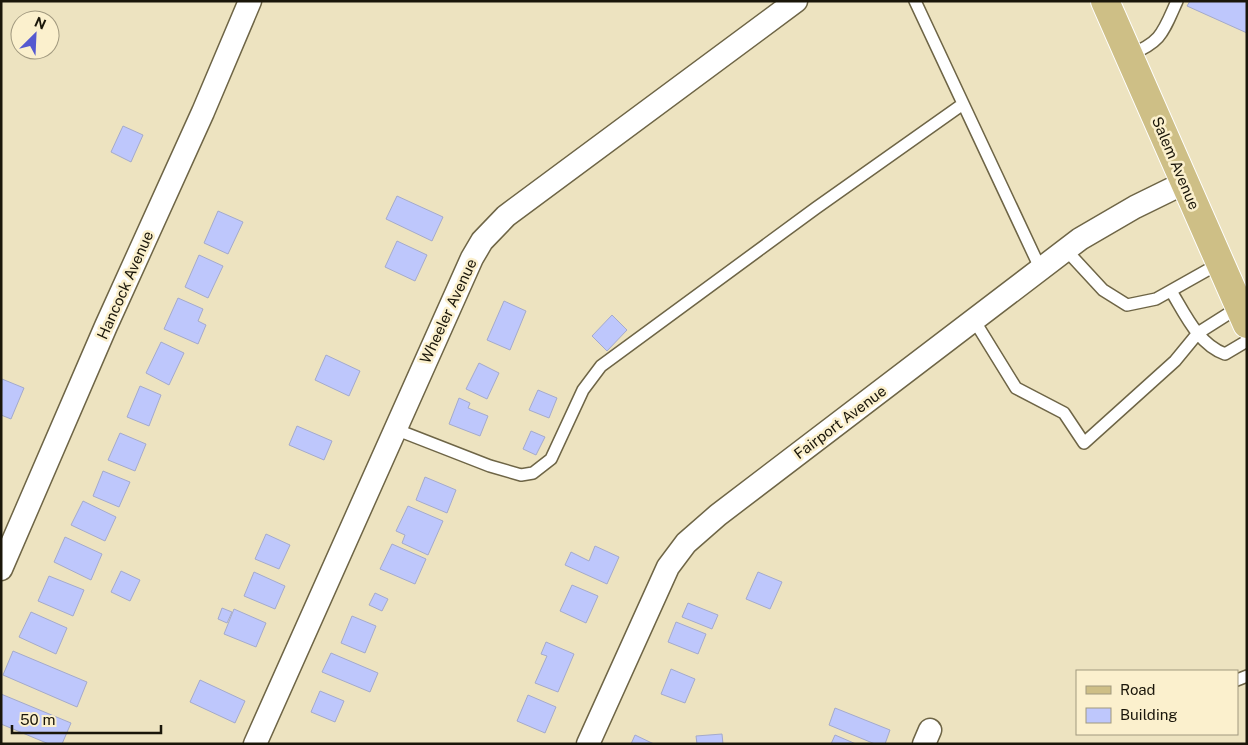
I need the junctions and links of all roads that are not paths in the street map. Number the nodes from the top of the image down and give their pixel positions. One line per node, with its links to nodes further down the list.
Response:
1 (250, 1): 18 (street, Hancock Avenue)
2 (796, 1): 17 (street, Wheeler Avenue)
3 (915, 1): 7 (lane)
4 (1105, 1): 6 (main road, Salem Avenue)
5 (1177, 1): 6 (lane)
6 (1129, 55): 8 (main road, Salem Avenue)
7 (963, 104): 11 (lane); 17 (lane)
8 (1184, 183): 9 (street, Fairport Avenue); 10 (main road, Salem Avenue)
9 (1066, 250): 11 (street, Fairport Avenue); 12 (lane)
10 (1220, 263): 12 (lane); 13 (main road, Salem Avenue)
11 (1041, 270): 14 (street, Fairport Avenue)
12 (1170, 291): 15 (lane)
13 (1243, 316): 15 (lane)
14 (974, 320): 15 (lane); 20 (street, Fairport Avenue)
15 (1198, 333): 16 (lane)
16 (1247, 341)
17 (395, 429): 19 (street, Wheeler Avenue)
18 (1, 569)
19 (255, 744)
20 (588, 744)

